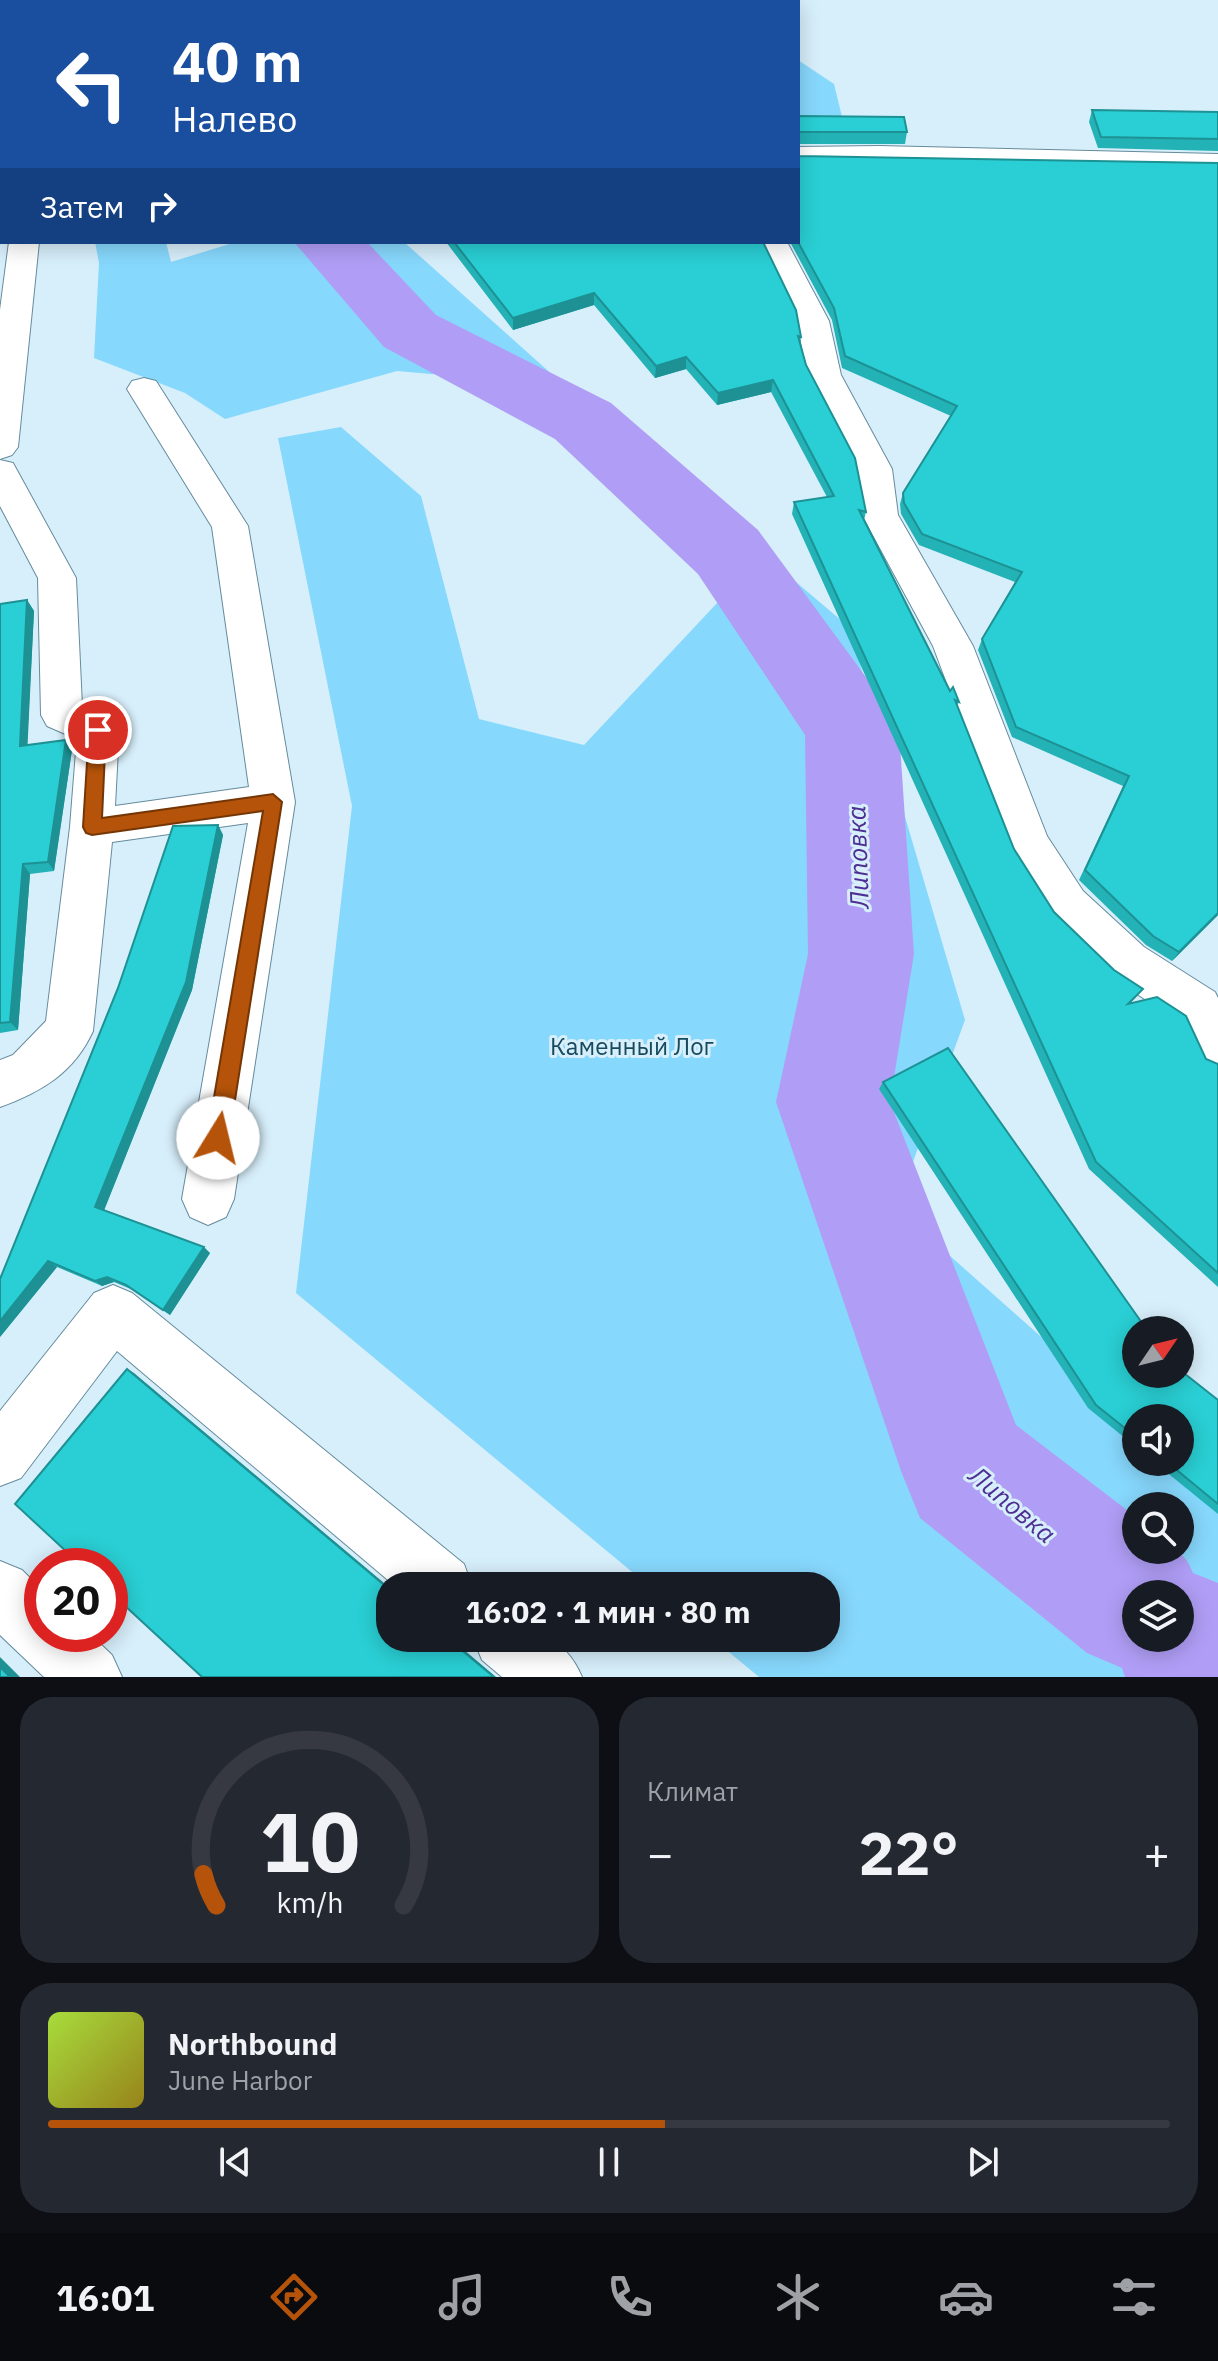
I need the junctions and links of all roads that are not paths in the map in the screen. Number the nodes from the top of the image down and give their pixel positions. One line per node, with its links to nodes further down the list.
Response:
1 (800, 156): 2 (lane)
2 (1218, 163)
3 (24, 244): 6 (lane)
4 (773, 244): 10 (lane)
5 (144, 389): 8 (lane)
6 (0, 447)
7 (0, 472): 9 (lane)
8 (273, 802): 9 (lane); 12 (lane)
9 (92, 827): 11 (lane)
10 (1218, 1050)
11 (0, 1084)
12 (208, 1199)
13 (0, 1457): 14 (lane)
14 (425, 1572)
15 (0, 1592): 16 (lane)
16 (24, 1615)
17 (63, 1652): 19 (lane)
18 (521, 1652): 20 (lane)
19 (90, 1677)
20 (550, 1677)

